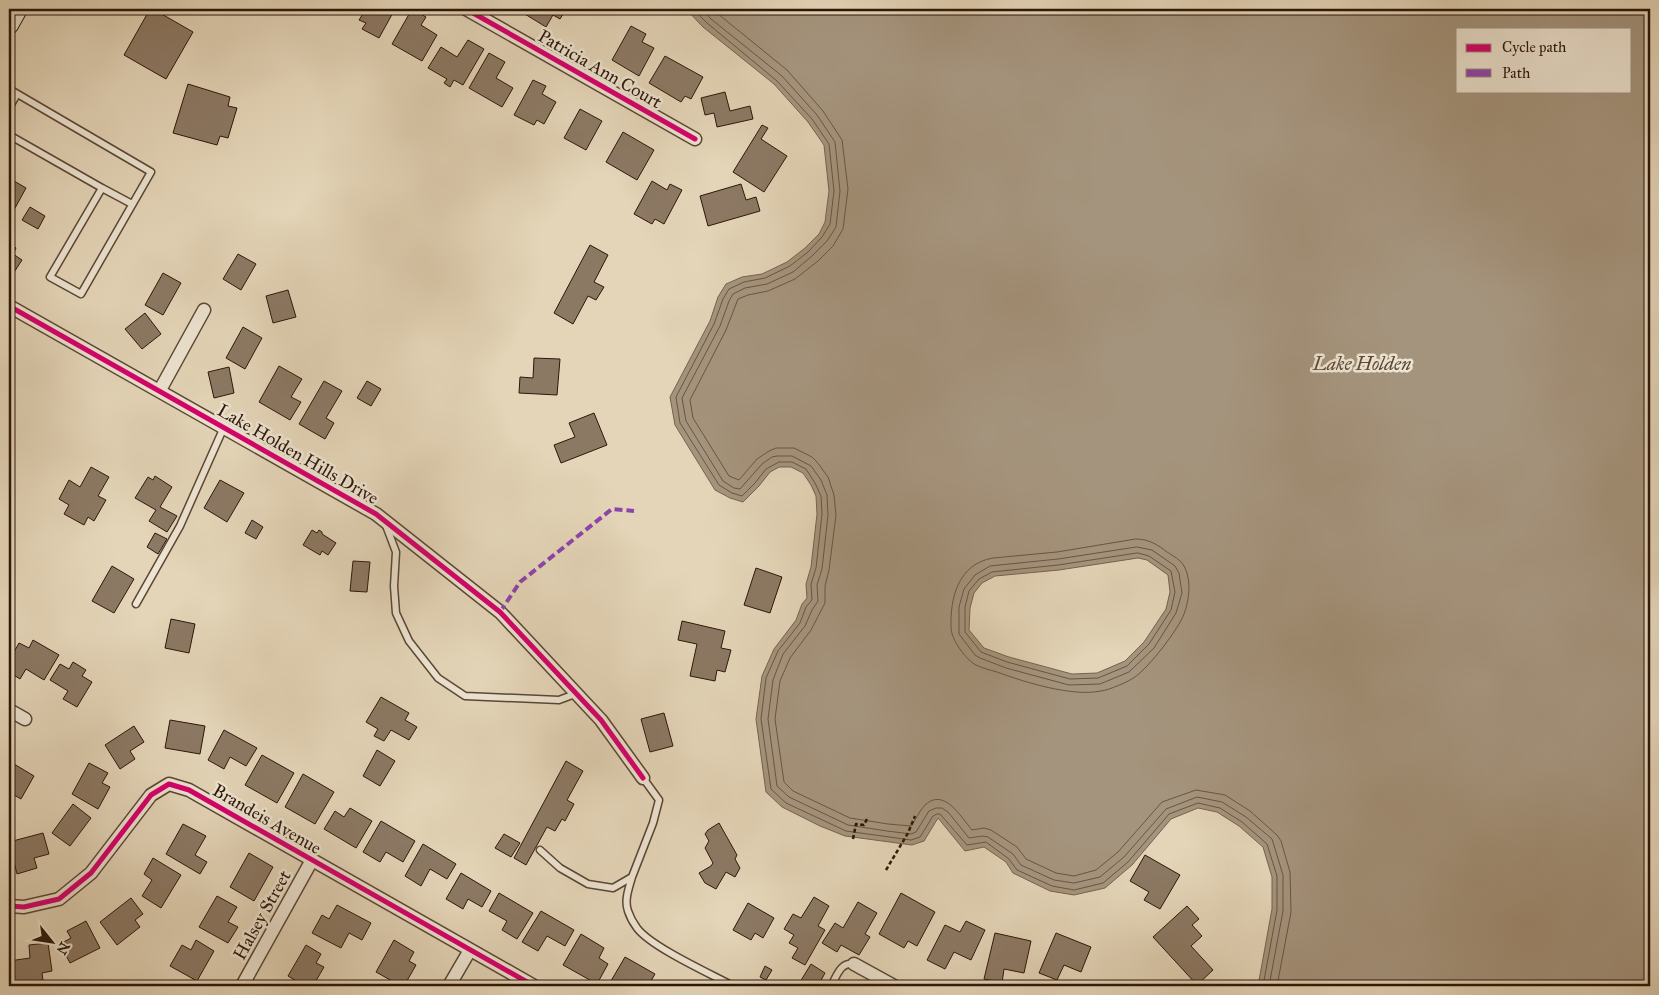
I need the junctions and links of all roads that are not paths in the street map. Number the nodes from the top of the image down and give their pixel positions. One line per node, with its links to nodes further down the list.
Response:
1 (18, 9): 3 (street)
2 (466, 9): 8 (street, Patricia Ann Court)
3 (9, 25)
4 (9, 89): 5 (lane)
5 (17, 94): 6 (lane); 10 (lane)
6 (9, 108)
7 (9, 135): 9 (lane)
8 (695, 139)
9 (102, 188): 10 (lane); 10 (lane)
10 (132, 204)
11 (9, 306): 13 (street, Lake Holden Hills Drive)
12 (204, 310): 13 (street)
13 (160, 390): 14 (street, Lake Holden Hills Drive)
14 (224, 428): 15 (street, Lake Holden Hills Drive); 16 (lane)
15 (384, 520): 17 (street, Lake Holden Hills Drive); 17 (lane, Lake Holden Hills Drive)
16 (136, 604)
17 (575, 694): 20 (street, Lake Holden Hills Drive)
18 (9, 710): 19 (street)
19 (25, 719)
20 (642, 778): 23 (lane)
21 (540, 850): 23 (lane)
22 (312, 860): 24 (street, Brandeis Avenue); 25 (street, Brandeis Avenue); 27 (street, Halsey Street)
23 (632, 877): 30 (lane)
24 (9, 906)
25 (470, 950): 28 (street); 29 (street, Brandeis Avenue)
26 (854, 964): 31 (lane); 32 (street)
27 (242, 986)
28 (450, 986)
29 (534, 986)
30 (733, 986)
31 (832, 986)
32 (894, 986)

